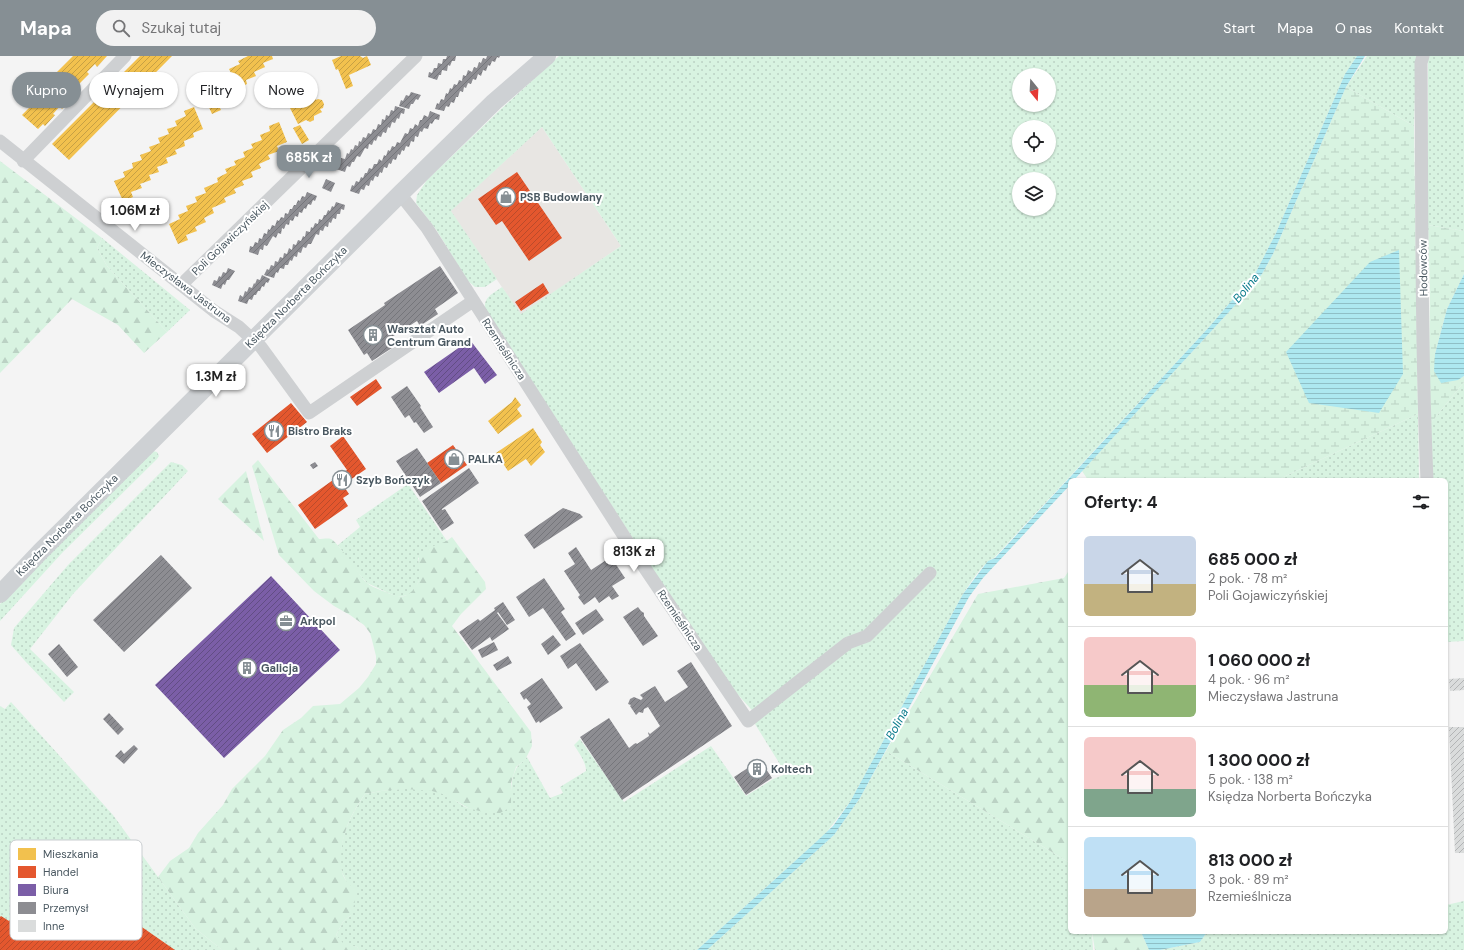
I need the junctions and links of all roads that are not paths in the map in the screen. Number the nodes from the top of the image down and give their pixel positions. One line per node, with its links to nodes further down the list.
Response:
1 (124, 56): 6 (street)
2 (416, 56): 8 (street, Poli Gojawiczyńskiej)
3 (547, 56): 7 (street, Księdza Norberta Bończyka)
4 (1423, 56): 11 (street, Hodowców)
5 (0, 141): 6 (street, Mieczysława Jastruna)
6 (24, 161): 8 (street, Mieczysława Jastruna)
7 (400, 194): 9 (street, Rzemieślnicza); 10 (street, Księdza Norberta Bończyka)
8 (181, 285): 10 (street, Mieczysława Jastruna)
9 (473, 301): 10 (street); 12 (street, Rzemieślnicza)
10 (253, 340): 13 (street, Księdza Norberta Bończyka)
11 (1427, 478)
12 (930, 573)
13 (0, 594)

